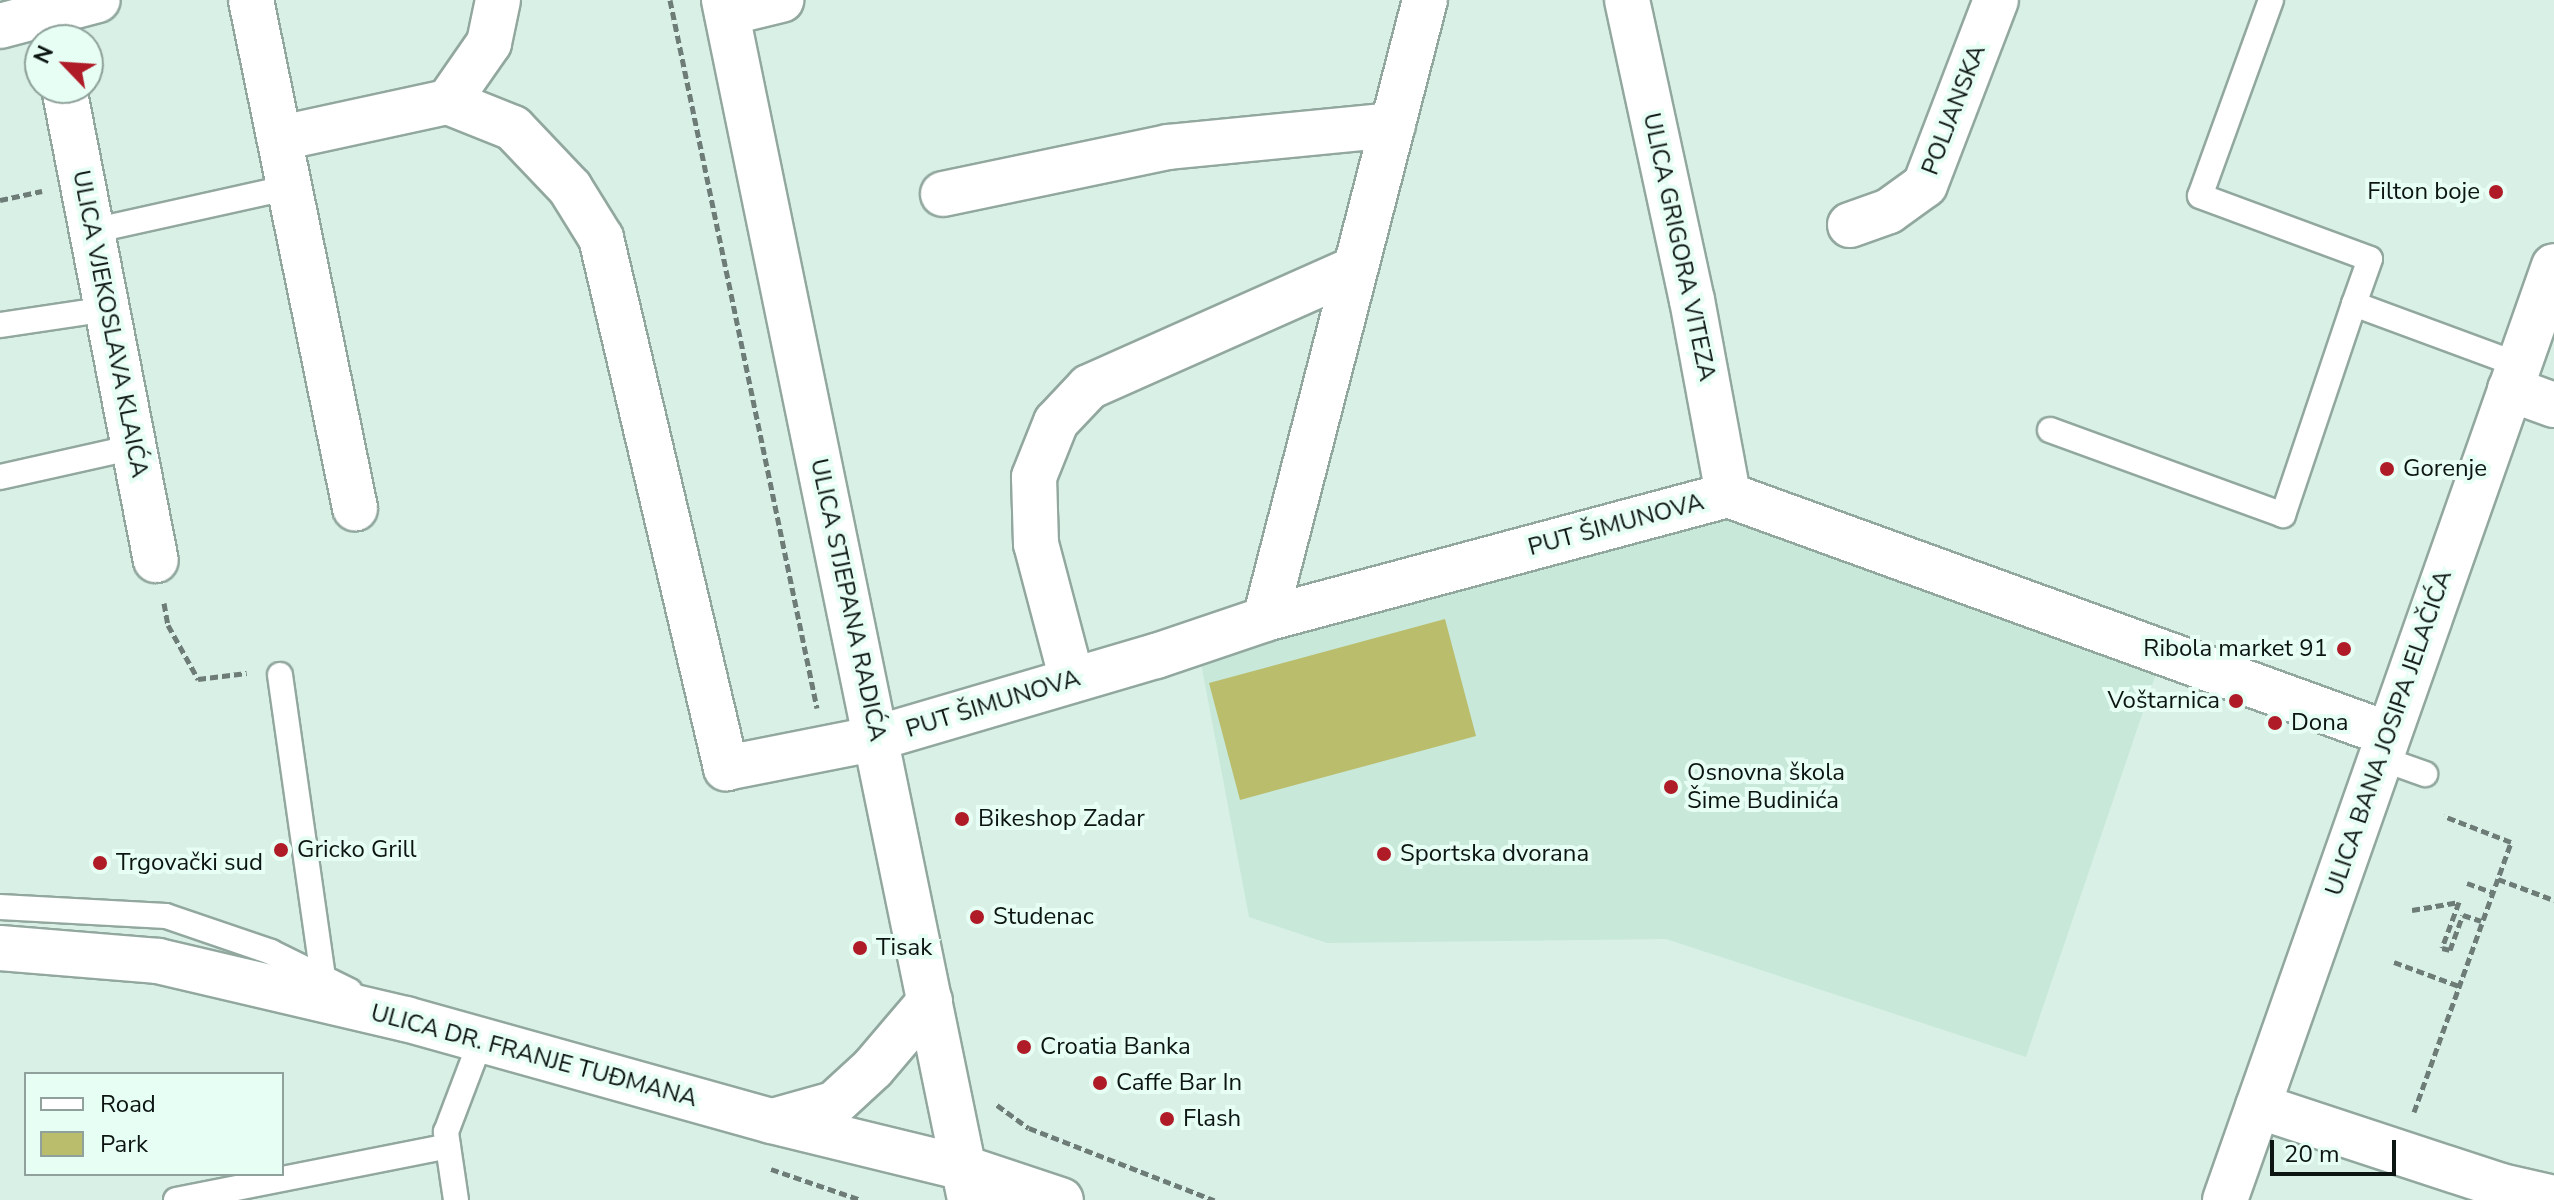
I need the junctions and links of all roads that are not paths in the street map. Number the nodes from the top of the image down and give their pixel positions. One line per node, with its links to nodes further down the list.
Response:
1 (98, 0): 10 (street)
2 (251, 0): 16 (street)
3 (498, 0): 13 (street)
4 (781, 0): 9 (street)
5 (1425, 0): 15 (street)
6 (1627, 0): 31 (street, ULICA GRIGORA VITEZA)
7 (1996, 0): 19 (street, POLJANSKA)
8 (2271, 0): 23 (lane)
9 (726, 6): 37 (street, ULICA STJEPANA RADIĆA)
10 (56, 24)
11 (0, 26): 12 (street)
12 (24, 26)
13 (448, 102): 16 (street); 37 (street, PUT ŠIMUNOVA)
14 (67, 104): 20 (street, ULICA VJEKOSLAVA KLAIĆA)
15 (1393, 125): 18 (street); 22 (street)
16 (281, 138): 17 (street)
17 (291, 187): 20 (lane); 32 (street)
18 (943, 194)
19 (1850, 225)
20 (92, 231): 24 (street, ULICA VJEKOSLAVA KLAIĆA)
21 (2554, 266): 26 (street, ULICA BANA JOSIPA JELAČIĆA)
22 (1354, 269): 34 (street); 36 (street)
23 (2354, 304): 26 (lane); 28 (lane)
24 (107, 309): 25 (lane); 29 (street, ULICA VJEKOSLAVA KLAIĆA)
25 (0, 325)
26 (2514, 377): 27 (street); 38 (street, ULICA BANA JOSIPA JELAČIĆA)
27 (2554, 405)
28 (2050, 430)
29 (134, 447): 30 (lane); 33 (street, ULICA VJEKOSLAVA KLAIĆA)
30 (0, 477)
31 (1728, 495): 34 (street, PUT ŠIMUNOVA); 38 (street, PUT ŠIMUNOVA)
32 (355, 508)
33 (156, 560)
34 (1265, 619): 36 (street, PUT ŠIMUNOVA)
35 (280, 675): 42 (lane)
36 (1072, 680): 37 (street, PUT ŠIMUNOVA)
37 (877, 738): 43 (street, ULICA STJEPANA RADIĆA)
38 (2384, 746): 39 (lane); 46 (street, ULICA BANA JOSIPA JELAČIĆA)
39 (2425, 774)
40 (0, 907): 42 (lane)
41 (0, 948): 44 (street, ULICA DR. FRANJE TUĐMANA)
42 (323, 978): 44 (lane)
43 (930, 1001): 47 (street); 49 (street, ULICA STJEPANA RADIĆA)
44 (406, 1019): 45 (street, ULICA DR. FRANJE TUĐMANA)
45 (481, 1040): 47 (street, ULICA DR. FRANJE TUĐMANA); 48 (lane)
46 (2258, 1106): 50 (street); 55 (street, ULICA BANA JOSIPA JELAČIĆA)
47 (771, 1121): 49 (street, ULICA DR. FRANJE TUĐMANA)
48 (448, 1146): 52 (lane); 53 (lane)
49 (967, 1184): 54 (street, ULICA DR. FRANJE TUĐMANA)
50 (2498, 1193): 51 (street)
51 (2554, 1198)
52 (176, 1200)
53 (456, 1200)
54 (1061, 1200)
55 (2225, 1200)

